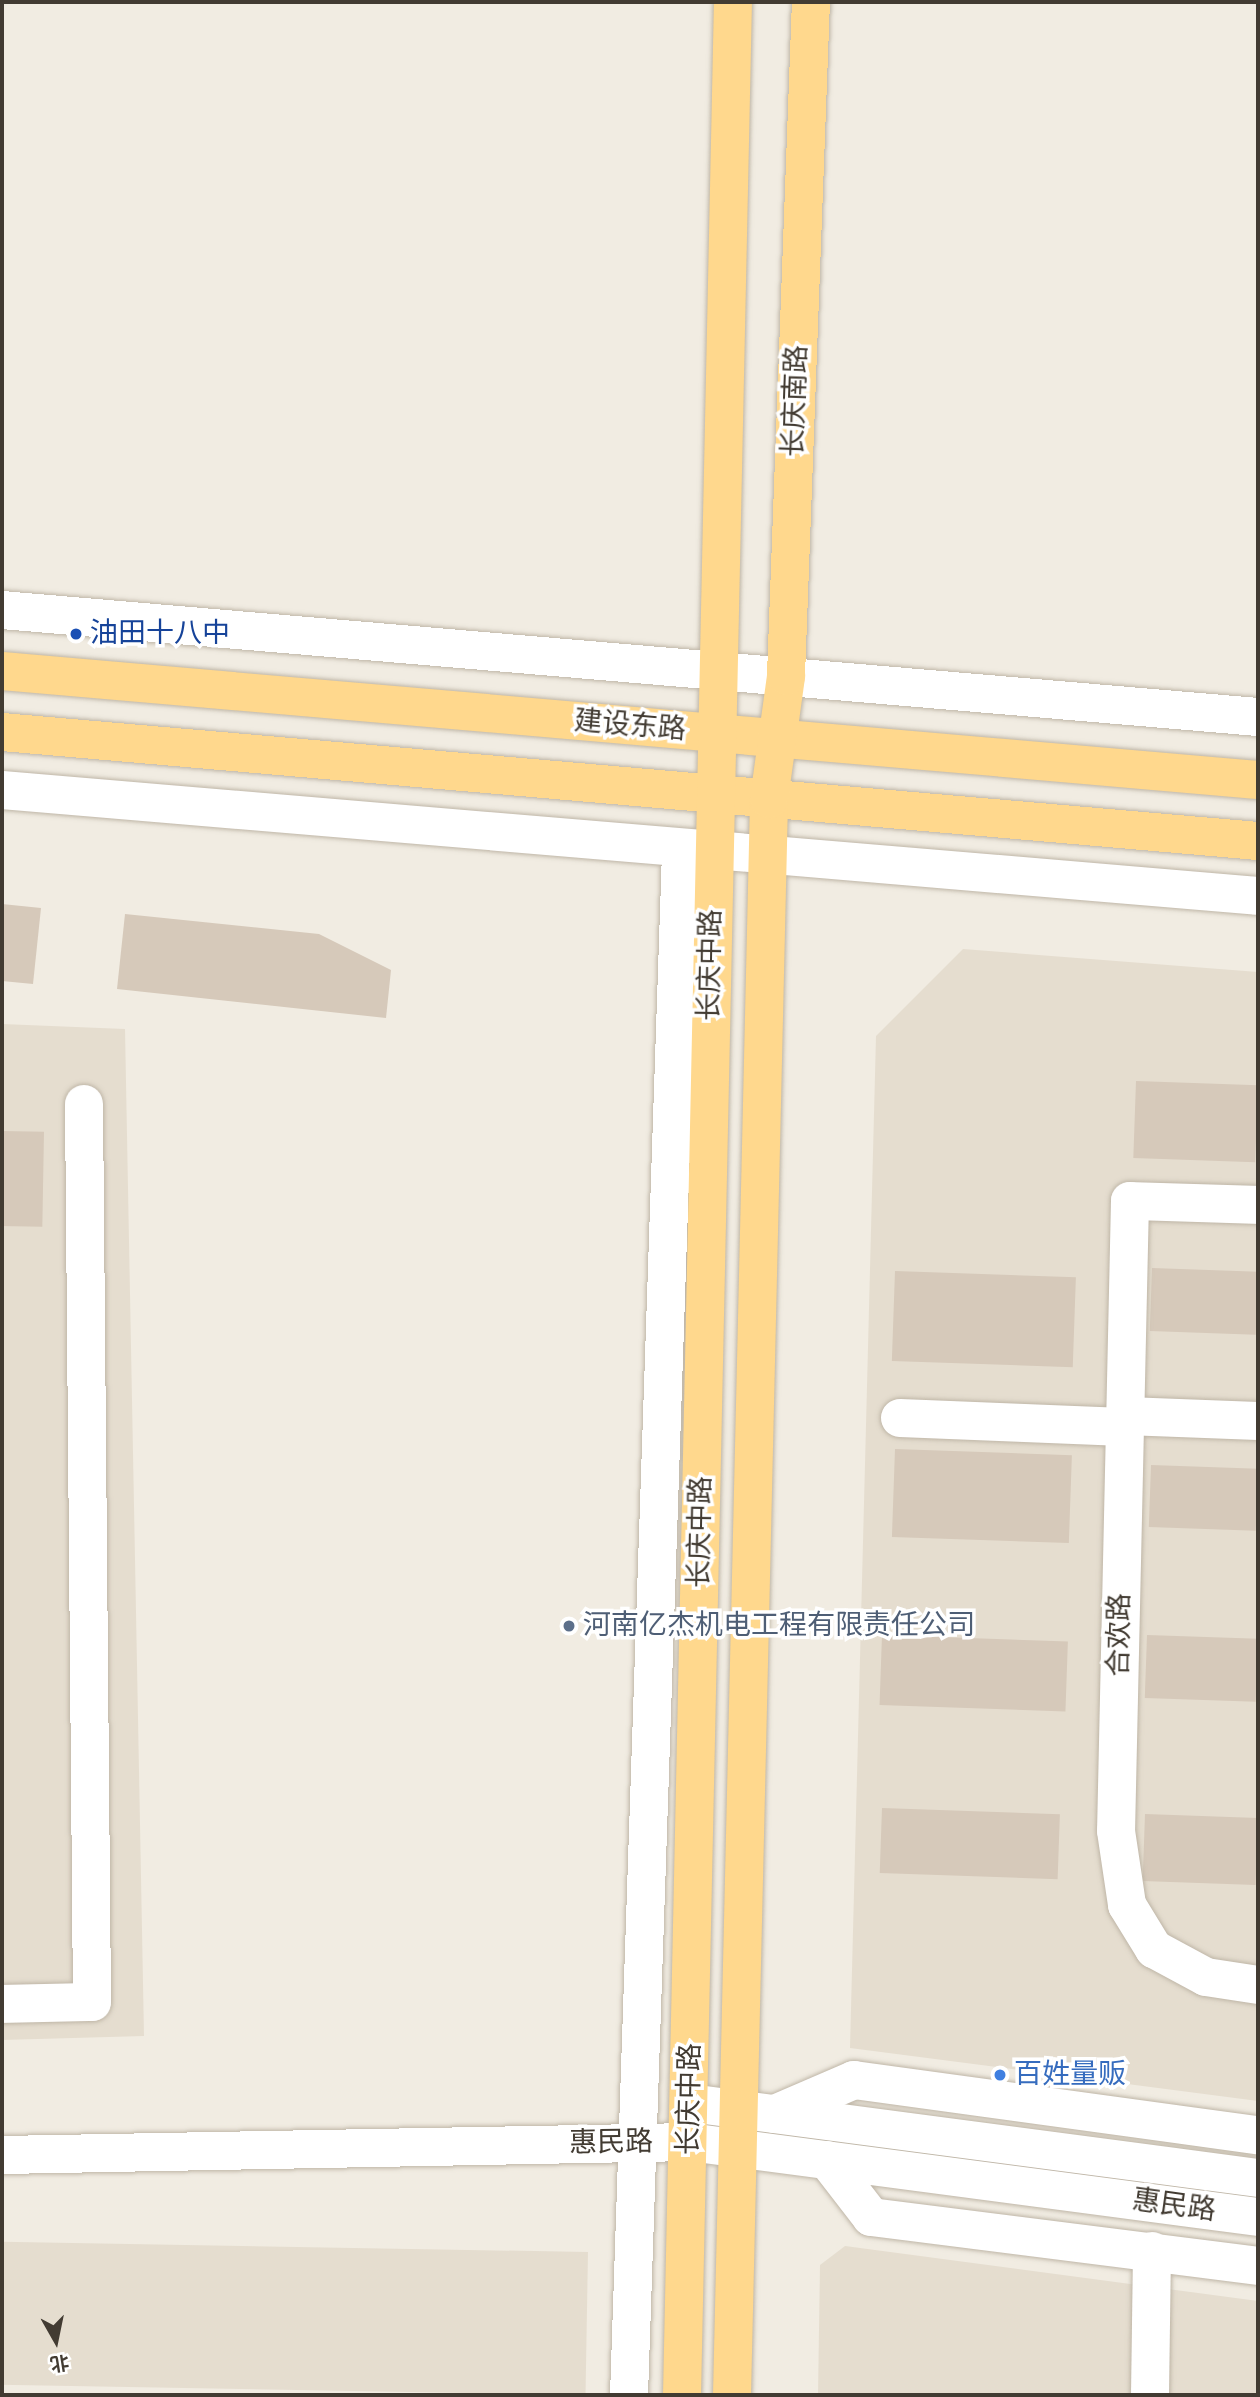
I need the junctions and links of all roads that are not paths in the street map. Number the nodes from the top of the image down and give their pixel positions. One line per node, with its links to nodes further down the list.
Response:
1 (733, 2): 4 (main road)
2 (811, 2): 6 (main road, 长庆南路)
3 (2, 610): 4 (street)
4 (718, 669): 6 (street); 9 (main road)
5 (2, 671): 9 (main road, 建设东路)
6 (786, 676): 7 (street); 10 (main road, 长庆南路)
7 (1258, 717)
8 (2, 732): 13 (main road)
9 (716, 733): 10 (main road, 建设东路); 13 (main road)
10 (778, 739): 11 (main road, 建设东路); 14 (main road, 长庆南路)
11 (1258, 780)
12 (2, 790): 16 (street)
13 (715, 794): 14 (main road); 16 (main road, 长庆中路)
14 (769, 799): 15 (main road); 17 (main road, 长庆中路)
15 (1258, 841)
16 (697, 850): 17 (street); 26 (main road, 长庆中路); 30 (street)
17 (768, 853): 18 (street); 27 (main road, 长庆中路)
18 (1258, 896)
19 (84, 1104): 25 (street)
20 (1258, 1205): 22 (street, 合欢路)
21 (900, 1418): 22 (street)
22 (1125, 1421): 23 (street); 24 (street, 合欢路)
23 (1258, 1421)
24 (1258, 1985)
25 (2, 2004)
26 (690, 2103): 27 (street, 惠民路); 29 (main road, 长庆中路)
27 (757, 2113): 28 (street); 31 (main road, 长庆中路); 34 (street, 惠民路)
28 (1258, 2135)
29 (689, 2142): 30 (street, 惠民路); 31 (street, 惠民路); 39 (main road, 长庆中路)
30 (637, 2143): 32 (street, 惠民路); 38 (street)
31 (738, 2150): 33 (street, 惠民路); 40 (main road, 长庆中路)
32 (2, 2155)
33 (827, 2160): 35 (street, 惠民路); 36 (street)
34 (1258, 2178)
35 (1258, 2217)
36 (1152, 2251): 37 (street); 41 (street)
37 (1258, 2266)
38 (629, 2395)
39 (682, 2395)
40 (732, 2395)
41 (1150, 2395)

